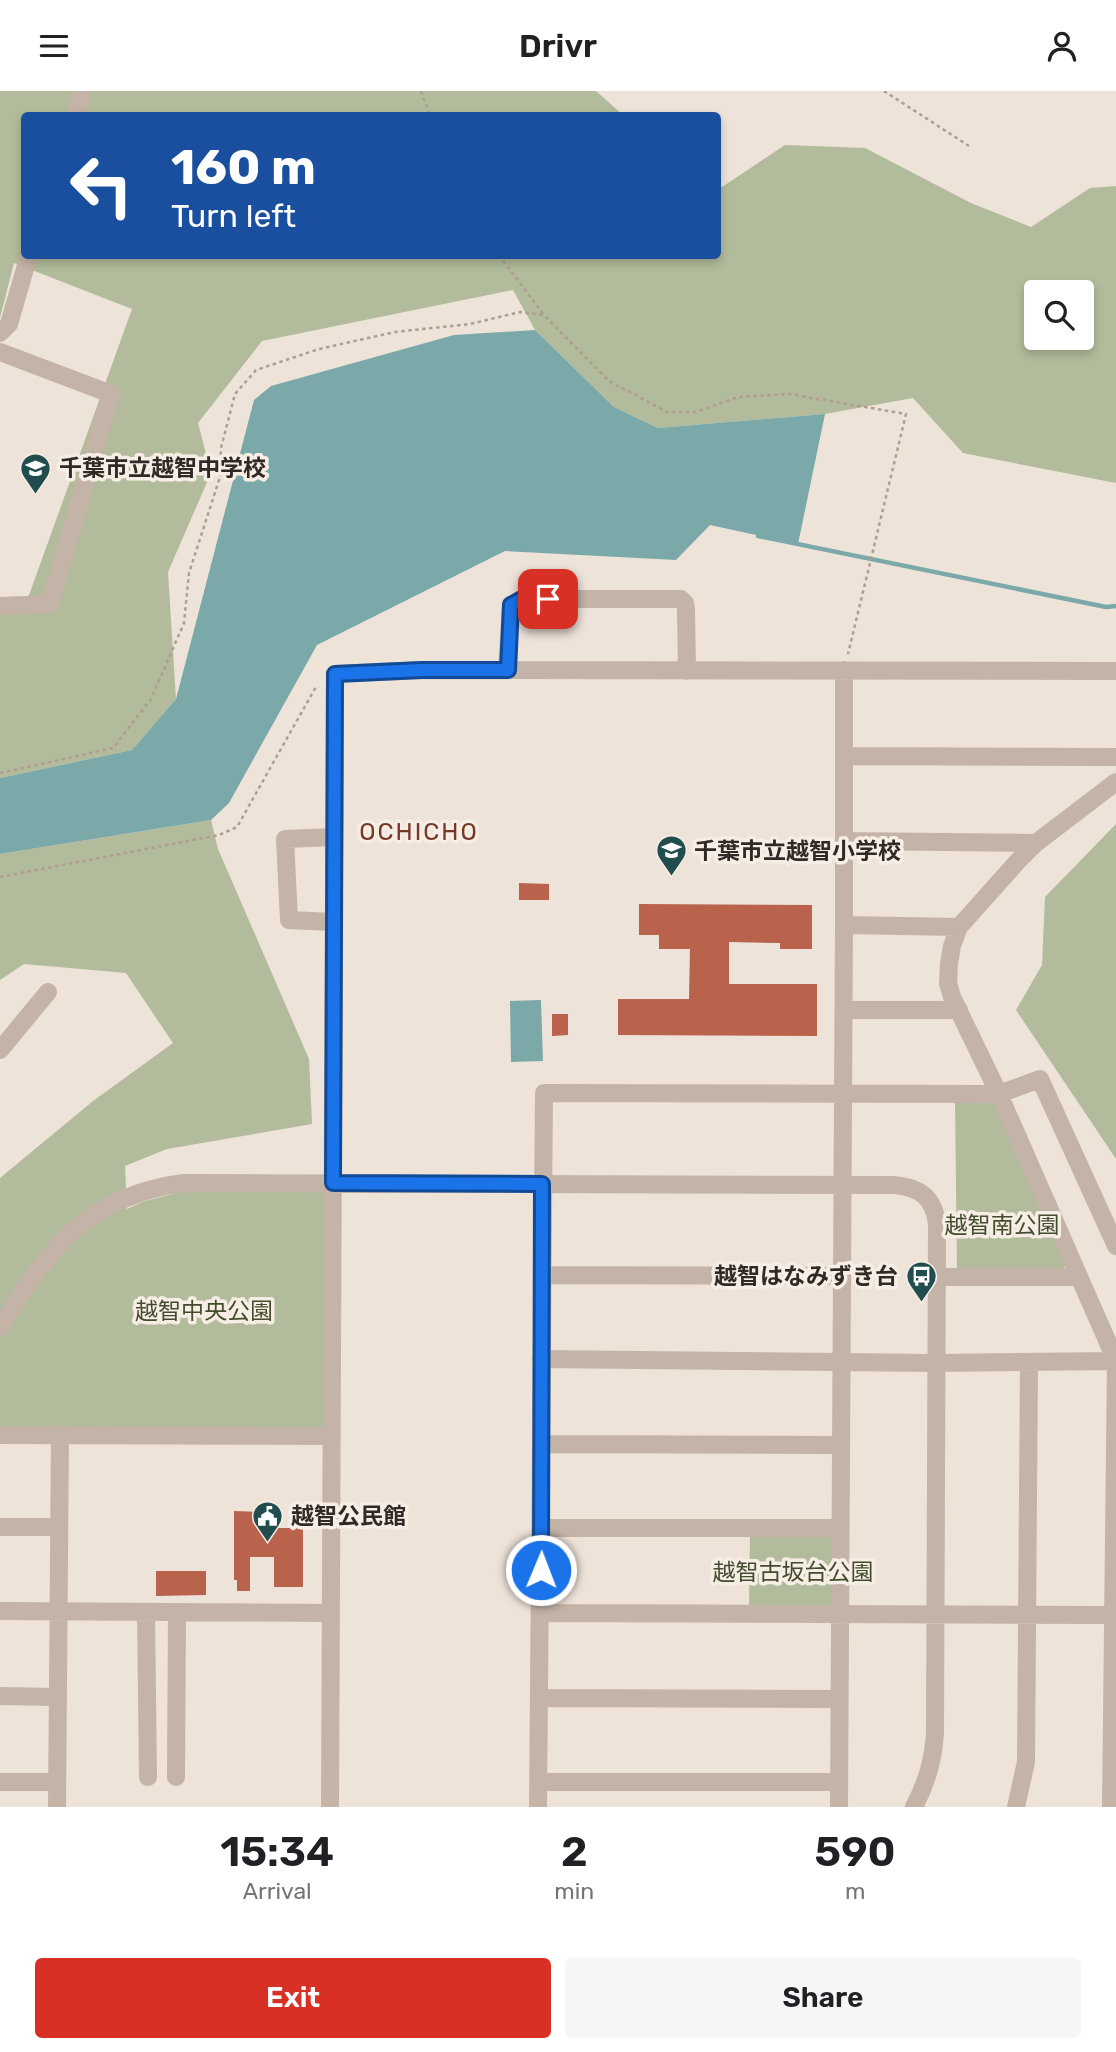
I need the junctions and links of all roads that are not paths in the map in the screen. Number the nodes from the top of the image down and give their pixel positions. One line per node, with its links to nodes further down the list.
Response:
1 (83, 91): 2 (street)
2 (76, 112)
3 (28, 259): 4 (street)
4 (0, 333)
5 (0, 352): 6 (street)
6 (0, 606)
7 (508, 670): 9 (street); 9 (street); 14 (street)
8 (844, 670): 9 (street); 10 (street); 11 (street)
9 (687, 671)
10 (1116, 671)
11 (844, 756): 12 (street); 15 (street)
12 (1116, 757)
13 (1116, 782): 16 (street)
14 (334, 837): 17 (street); 17 (street)
15 (844, 841): 16 (street); 18 (street)
16 (1036, 843): 19 (street)
17 (334, 922): 26 (street)
18 (844, 925): 19 (street); 21 (street)
19 (959, 927): 22 (street)
20 (48, 992): 23 (street)
21 (844, 1010): 22 (street); 24 (street)
22 (959, 1010): 25 (street)
23 (0, 1050)
24 (842, 1094): 25 (street); 27 (street); 28 (street)
25 (999, 1094): 29 (street); 33 (street)
26 (333, 1183): 27 (street); 34 (street); 42 (street)
27 (542, 1184): 28 (street); 30 (street)
28 (842, 1185): 31 (street); 32 (street)
29 (1116, 1246)
30 (541, 1275): 31 (street); 35 (street)
31 (841, 1276): 36 (street)
32 (936, 1277): 33 (street); 39 (street)
33 (1078, 1277): 37 (street)
34 (0, 1328)
35 (541, 1359): 36 (street); 43 (street)
36 (841, 1361): 39 (street); 44 (street)
37 (1116, 1361): 38 (street); 58 (street)
38 (1029, 1362): 39 (street); 57 (street)
39 (936, 1363): 56 (street)
40 (60, 1434): 41 (street); 42 (street); 46 (street)
41 (0, 1435)
42 (332, 1436): 53 (street)
43 (541, 1444): 44 (street); 47 (street)
44 (840, 1445): 48 (street)
45 (0, 1527): 46 (street)
46 (59, 1527): 50 (street)
47 (541, 1528): 48 (street); 54 (street)
48 (840, 1528): 55 (street)
49 (0, 1611): 50 (street)
50 (58, 1611): 51 (street); 60 (street)
51 (146, 1612): 52 (street); 64 (street)
52 (177, 1612): 53 (street); 63 (street)
53 (331, 1613): 72 (street)
54 (540, 1613): 55 (street); 61 (street)
55 (840, 1614): 56 (street); 62 (street)
56 (935, 1615): 57 (street); 75 (street)
57 (1029, 1615): 58 (street); 76 (street)
58 (1114, 1615): 77 (street)
59 (0, 1696): 60 (street)
60 (57, 1697): 68 (street)
61 (539, 1698): 62 (street); 69 (street)
62 (839, 1699): 70 (street)
63 (176, 1738): 64 (street); 66 (street)
64 (148, 1739): 65 (street)
65 (148, 1777)
66 (176, 1777)
67 (0, 1781): 68 (street)
68 (57, 1782): 71 (street)
69 (538, 1782): 70 (street); 73 (street)
70 (839, 1782): 74 (street)
71 (57, 1807)
72 (330, 1807)
73 (538, 1807)
74 (839, 1807)
75 (914, 1807)
76 (1016, 1807)
77 (1111, 1807)

